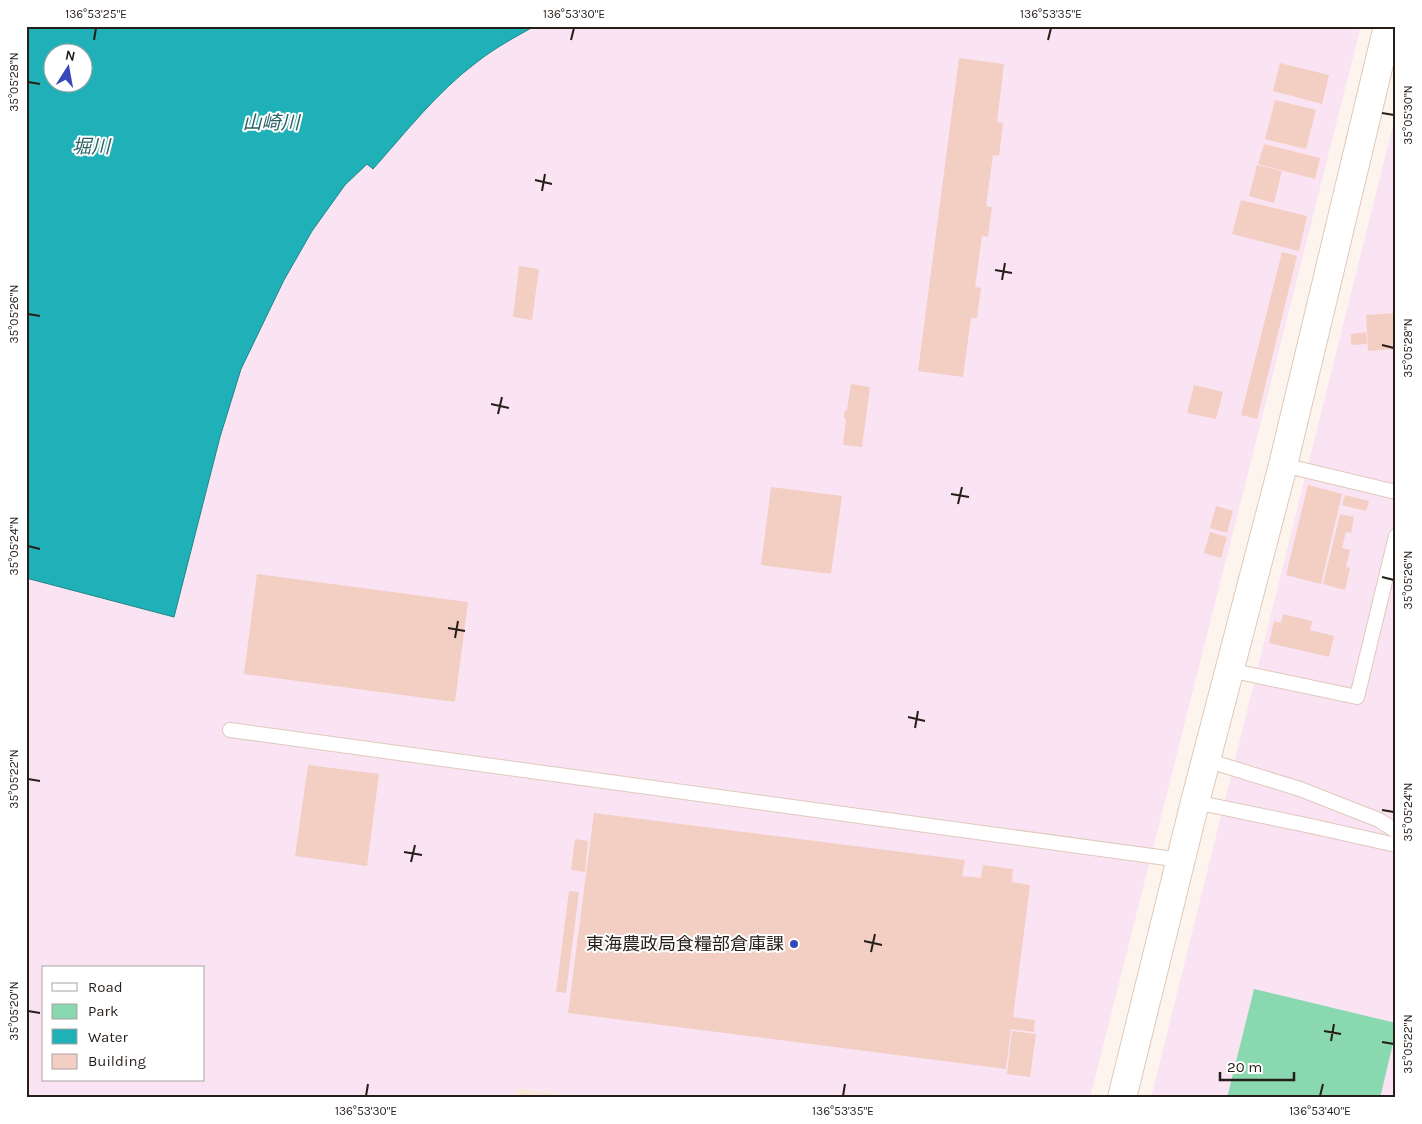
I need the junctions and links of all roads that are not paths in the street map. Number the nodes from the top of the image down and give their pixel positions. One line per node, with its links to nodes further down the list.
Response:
1 (1388, 26): 2 (street)
2 (1283, 466): 3 (lane); 5 (street)
3 (1396, 492)
4 (1396, 536): 5 (lane)
5 (1229, 670): 7 (street)
6 (230, 730): 11 (lane)
7 (1206, 760): 8 (street); 9 (lane)
8 (1195, 802): 10 (lane); 11 (street)
9 (1396, 831)
10 (1396, 845)
11 (1180, 860): 12 (street)
12 (1122, 1098)

